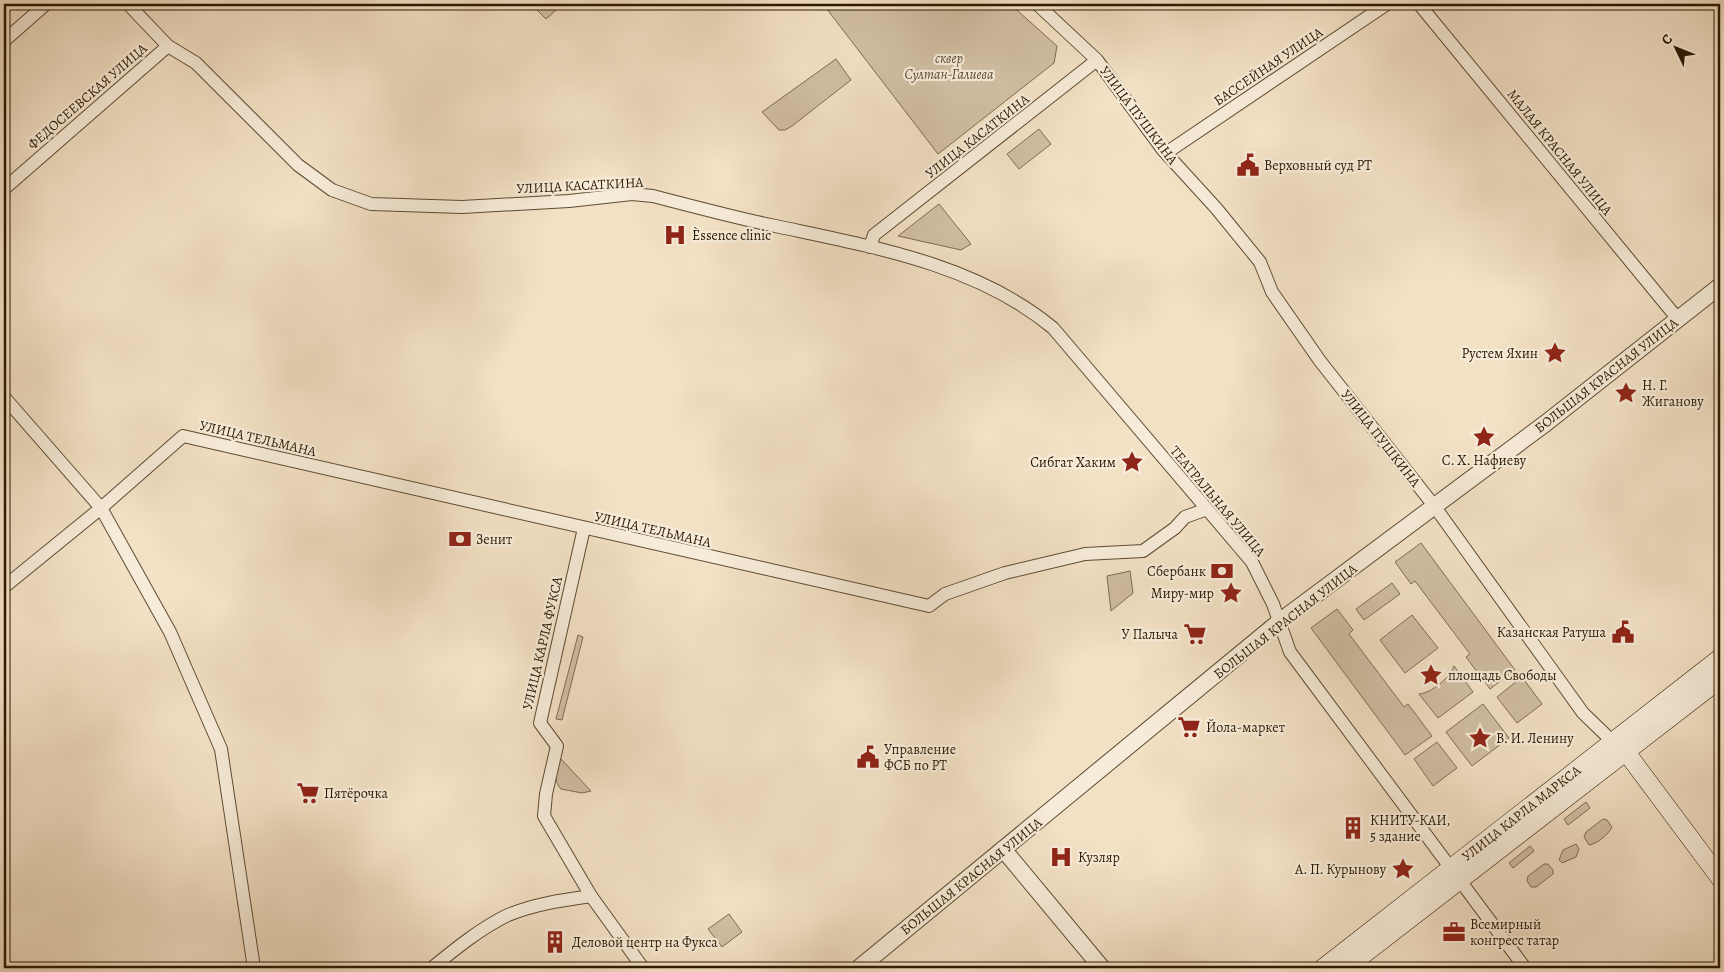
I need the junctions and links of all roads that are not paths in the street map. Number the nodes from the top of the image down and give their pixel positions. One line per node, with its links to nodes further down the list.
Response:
1 (46, 4): 6 (street)
2 (128, 4): 7 (street, УЛИЦА КАСАТКИНА)
3 (1038, 4): 8 (street, УЛИЦА ПУШКИНА)
4 (1387, 4): 9 (street, БАССЕЙНАЯ УЛИЦА)
5 (1419, 4): 13 (street, МАЛАЯ КРАСНАЯ УЛИЦА)
6 (4, 41)
7 (168, 46): 10 (street, ФЕДОСЕЕВСКАЯ УЛИЦА); 11 (street, УЛИЦА КАСАТКИНА)
8 (1097, 60): 9 (street, УЛИЦА ПУШКИНА); 11 (street, УЛИЦА КАСАТКИНА)
9 (1166, 153): 15 (street, УЛИЦА ПУШКИНА)
10 (4, 189)
11 (870, 247): 17 (street, ТЕАТРАЛЬНАЯ УЛИЦА)
12 (1720, 286): 13 (street, БОЛЬШАЯ КРАСНАЯ УЛИЦА)
13 (1678, 318): 15 (street, БОЛЬШАЯ КРАСНАЯ УЛИЦА)
14 (4, 397): 16 (street)
15 (1435, 507): 20 (street, БОЛЬШАЯ КРАСНАЯ УЛИЦА); 23 (street, УЛИЦА ПУШКИНА)
16 (101, 508): 18 (street, УЛИЦА ТЕЛЬМАНА); 19 (street); 29 (street)
17 (1207, 509): 18 (street, УЛИЦА ТЕЛЬМАНА); 20 (street, ТЕАТРАЛЬНАЯ УЛИЦА)
18 (584, 528): 28 (street, УЛИЦА КАРЛА ФУКСА)
19 (4, 586)
20 (1279, 622): 25 (street, БОЛЬШАЯ КРАСНАЯ УЛИЦА); 26 (street, ТЕАТРАЛЬНАЯ УЛИЦА)
21 (1720, 658): 23 (main road, УЛИЦА КАРЛА МАРКСА)
22 (1720, 679): 24 (main road, УЛИЦА КАРЛА МАРКСА)
23 (1612, 741): 24 (main road, УЛИЦА ПУШКИНА); 26 (main road, УЛИЦА КАРЛА МАРКСА)
24 (1626, 752): 26 (main road, УЛИЦА КАРЛА МАРКСА); 27 (main road, УЛИЦА ПУШКИНА)
25 (1003, 849): 32 (street, БОЛЬШАЯ КРАСНАЯ УЛИЦА); 33 (street)
26 (1454, 874): 34 (main road, УЛИЦА КАРЛА МАРКСА); 35 (main road, УЛИЦА КАРЛА МАРКСА); 36 (street, ТЕАТРАЛЬНАЯ УЛИЦА)
27 (1720, 878)
28 (591, 896): 30 (street); 31 (street, УЛИЦА КАРЛА ФУКСА)
29 (254, 968)
30 (432, 968)
31 (644, 968)
32 (859, 968)
33 (1102, 968)
34 (1323, 968)
35 (1346, 968)
36 (1525, 968)

